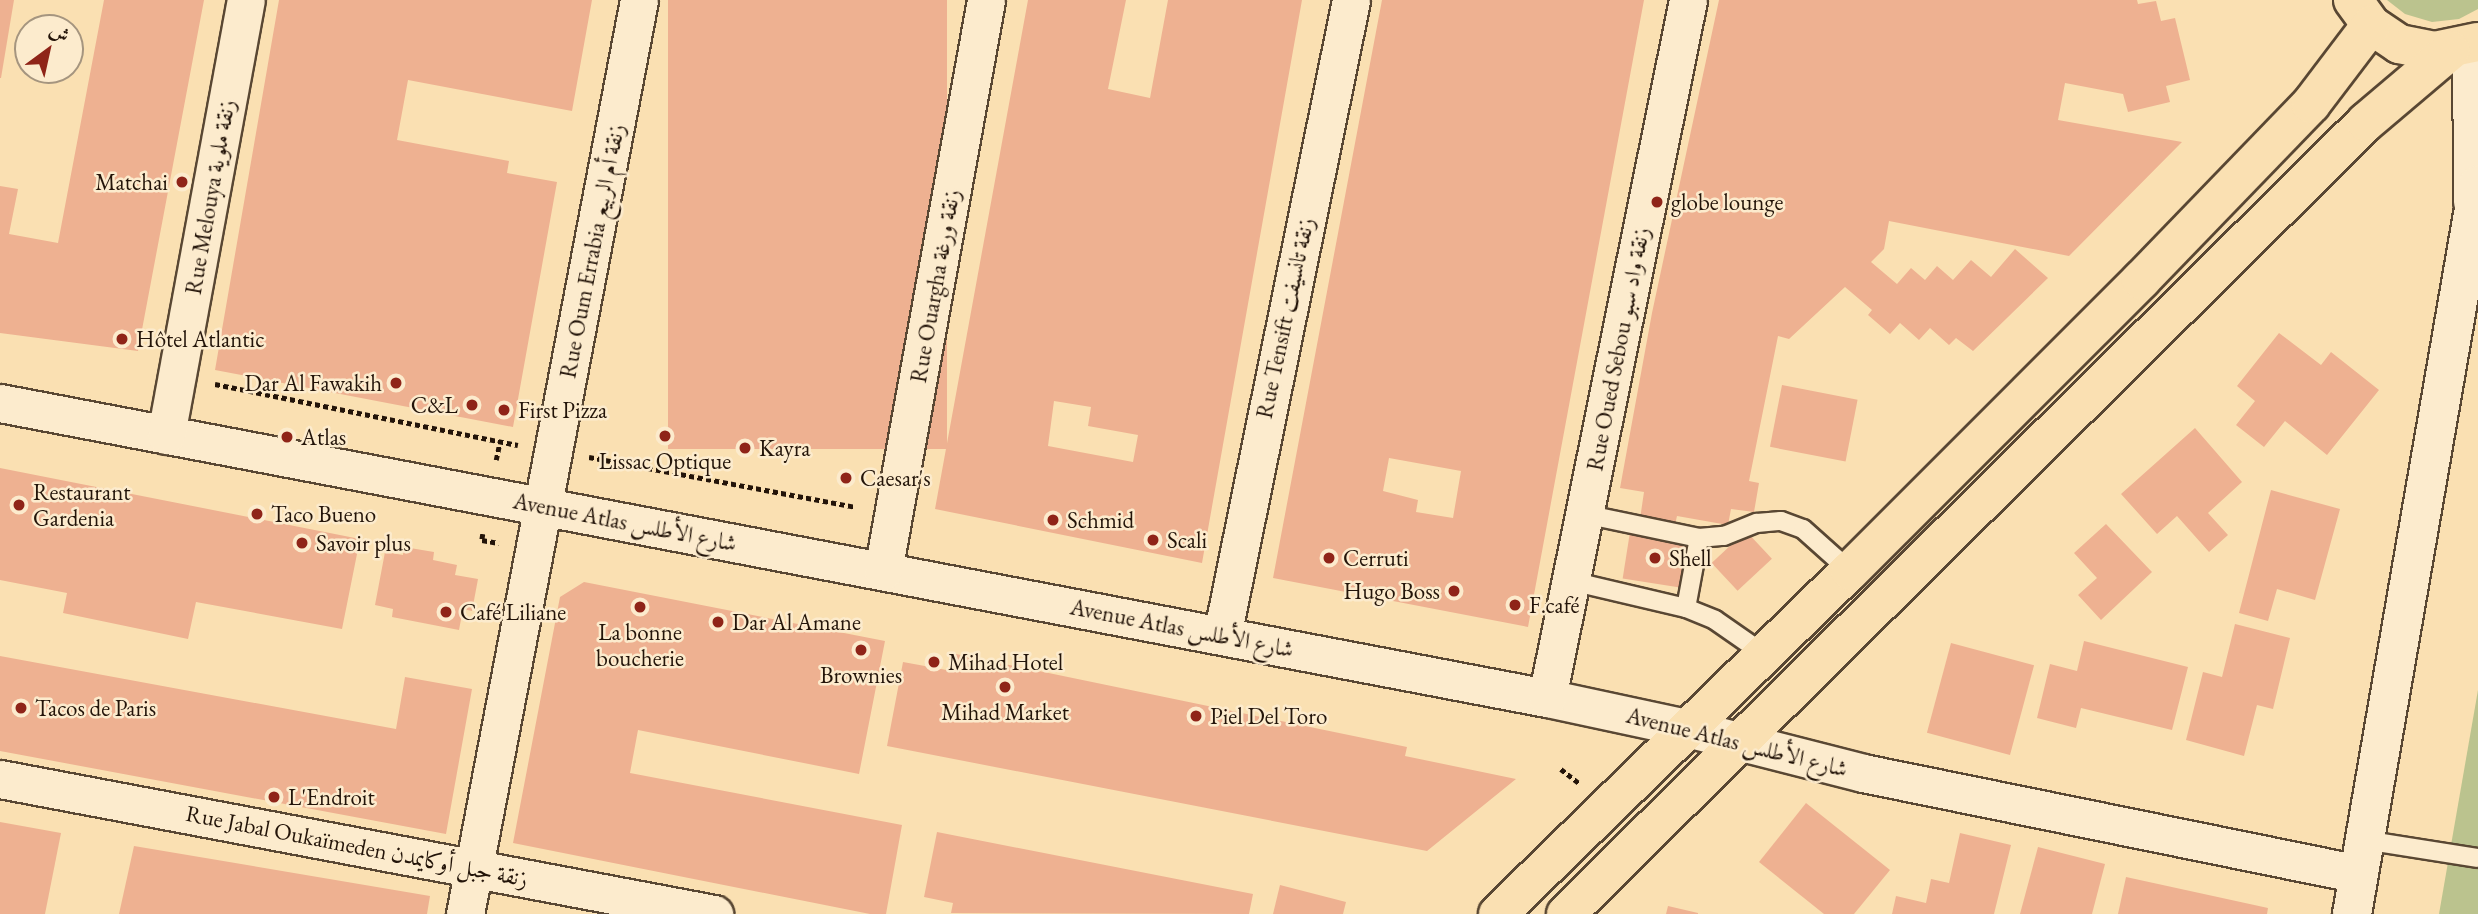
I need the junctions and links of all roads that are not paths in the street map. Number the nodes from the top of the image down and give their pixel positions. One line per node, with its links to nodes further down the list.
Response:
1 (246, 0): 10 (street, Rue Melouya زنقة ملوية)
2 (639, 0): 11 (street, Rue Oum Errabia زنقة أم الربيع)
3 (986, 0): 15 (street, Rue Ouargha زنقة ورغة)
4 (1351, 0): 18 (street, Rue Tensift زنقة تانسيفت)
5 (1688, 0): 12 (street, Rue Oued Sebou زنقة واد سبو)
6 (2362, 13): 7 (main road); 14 (main road)
7 (2467, 46): 8 (street); 22 (main road)
8 (2476, 194): 24 (street)
9 (0, 403): 10 (street, Avenue Atlas شارع الأطلس)
10 (166, 435): 11 (street, Avenue Atlas شارع الأطلس)
11 (543, 507): 15 (street, Avenue Atlas شارع الأطلس); 26 (street, Rue Oum Errabia زنقة أم الربيع)
12 (1584, 514): 13 (lane); 16 (street, Rue Oued Sebou زنقة واد سبو)
13 (1699, 538): 14 (lane); 17 (lane)
14 (1850, 570): 19 (main road)
15 (883, 572): 18 (street, Avenue Atlas شارع الأطلس)
16 (1571, 581): 17 (lane); 20 (street, Rue Oued Sebou زنقة واد سبو)
17 (1686, 608): 19 (lane)
18 (1222, 636): 20 (street, Avenue Atlas شارع الأطلس)
19 (1763, 654): 21 (main road)
20 (1547, 698): 21 (street, Avenue Atlas شارع الأطلس)
21 (1687, 728): 22 (street, Avenue Atlas شارع الأطلس); 29 (main road)
22 (1739, 742): 24 (street, Avenue Atlas شارع الأطلس); 30 (main road)
23 (0, 779): 26 (street, Rue Jabal Oukaïmeden زنقة جبل أوكايمدن)
24 (2362, 857): 25 (lane); 31 (street)
25 (2478, 858)
26 (473, 868): 27 (street, Rue Oum Errabia زنقة أم الربيع); 28 (street, Rue Jabal Oukaïmeden زنقة جبل أوكايمدن)
27 (465, 914)
28 (714, 914)
29 (1498, 914)
30 (1566, 914)
31 (2352, 914)

